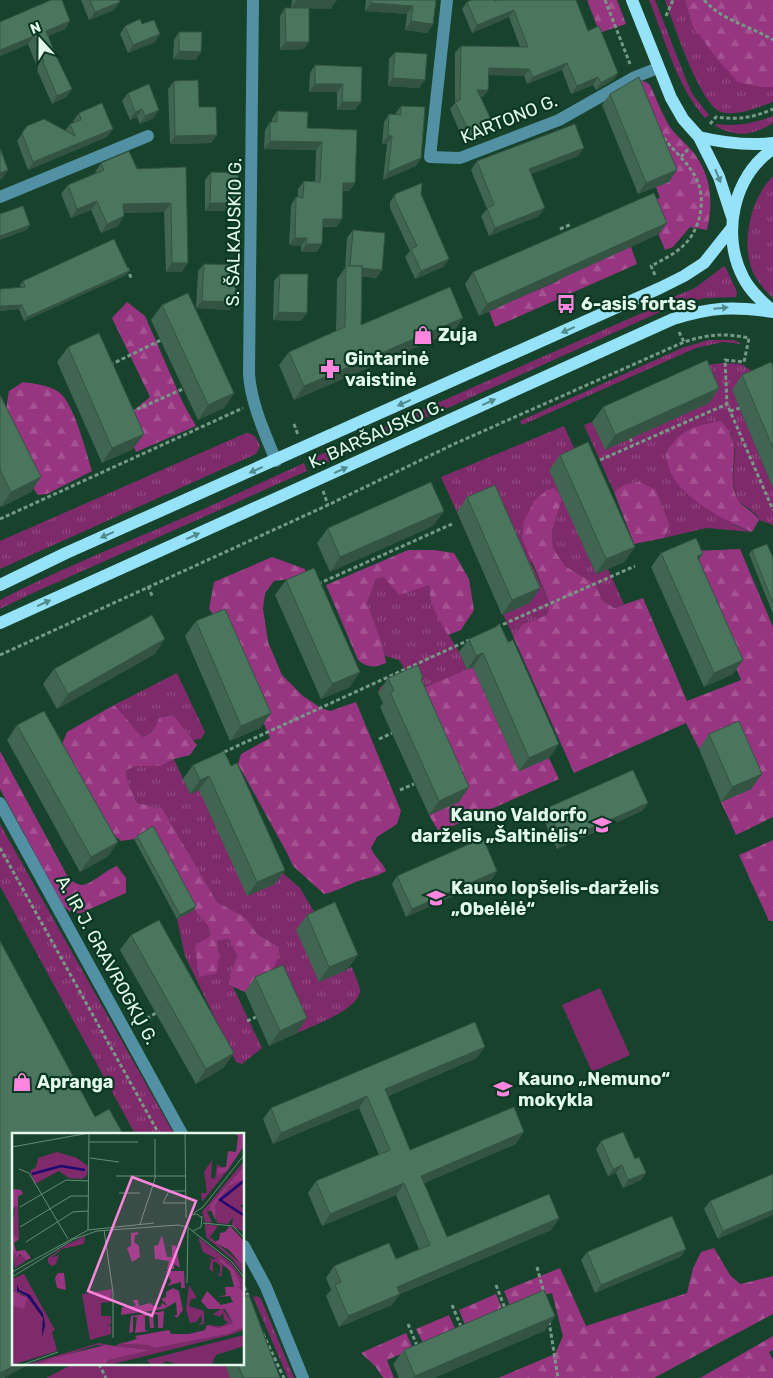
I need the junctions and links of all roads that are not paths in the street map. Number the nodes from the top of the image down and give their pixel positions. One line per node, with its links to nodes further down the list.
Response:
1 (253, 0): 12 (street, S. ŠALKAUSKIO G.)
2 (447, 0): 4 (street, KARTONO G.)
3 (632, 0): 4 (main road)
4 (658, 68): 6 (main road)
5 (148, 136): 9 (street)
6 (699, 137): 7 (main road); 10 (main road, one-way to 10)
7 (773, 143)
8 (773, 149): 10 (main road)
9 (0, 197)
10 (732, 223): 11 (main road); 12 (main road, K. BARŠAUSKO G., one-way to 12)
11 (773, 312): 14 (main road, K. BARŠAUSKO G., one-way to 11)
12 (276, 461): 13 (main road, K. BARŠAUSKO G., one-way to 13)
13 (0, 585)
14 (0, 623)
15 (0, 803): 16 (street, A. IR J. GRAVROGKŲ G.)
16 (181, 1133)
17 (245, 1248): 18 (street)
18 (303, 1378)

